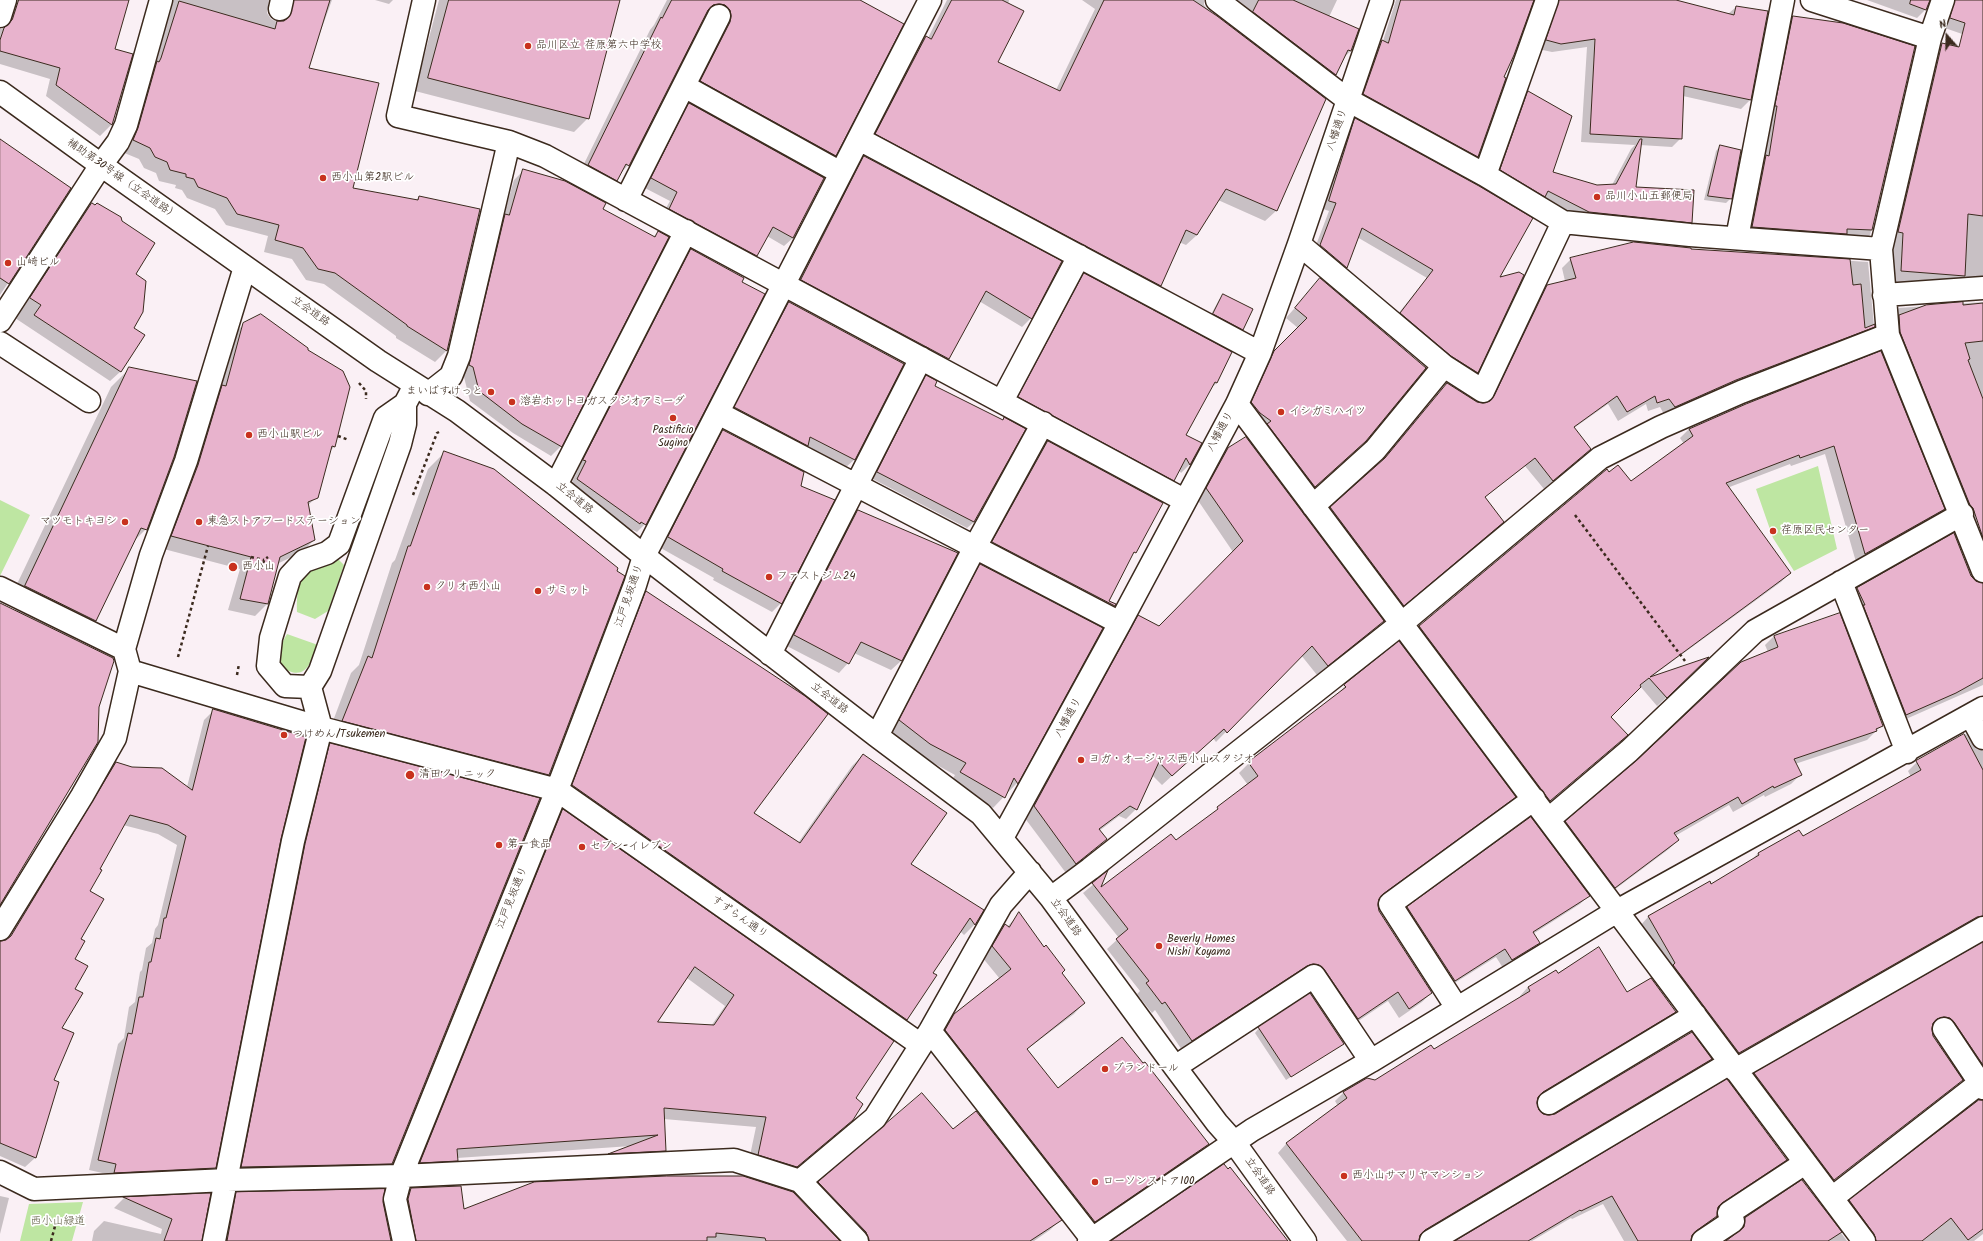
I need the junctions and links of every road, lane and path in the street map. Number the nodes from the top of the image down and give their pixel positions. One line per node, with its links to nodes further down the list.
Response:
1 (5, 0): 11 (street)
2 (161, 0): 19 (street)
3 (424, 0): 18 (street)
4 (930, 0): 17 (street, 江戸見坂通り)
5 (1217, 0): 16 (street)
6 (1382, 0): 16 (street, 八幡通り)
7 (1547, 0): 21 (street)
8 (1783, 0): 25 (street)
9 (1812, 0): 13 (street)
10 (1943, 0): 13 (street)
11 (0, 16)
12 (719, 16): 14 (street)
13 (1930, 38): 27 (street)
14 (684, 86): 20 (street); 22 (street)
15 (0, 92): 19 (street, 補助第30号線（立会道路）)
16 (1348, 100): 21 (street); 26 (street, 八幡通り)
17 (858, 139): 20 (street, 江戸見坂通り); 28 (street)
18 (509, 142): 22 (street); 39 (street)
19 (101, 165): 29 (street, 補助第30号線（立会道路）); 33 (street)
20 (841, 173): 30 (street, 江戸見坂通り)
21 (1485, 175): 23 (street)
22 (626, 200): 24 (street)
23 (1563, 222): 25 (street); 38 (street)
24 (686, 231): 30 (street); 45 (street)
25 (1737, 238): 27 (street)
26 (1299, 244): 36 (street, 八幡通り); 38 (street)
27 (1881, 249): 32 (street)
28 (1078, 256): 36 (street); 41 (street)
29 (245, 267): 39 (street, 立会道路); 61 (street)
30 (784, 284): 37 (street); 43 (street, 江戸見坂通り)
31 (1983, 288): 32 (street)
32 (1884, 295): 34 (street)
33 (0, 320)
34 (1888, 334): 47 (street); 50 (street)
35 (0, 343): 40 (street)
36 (1260, 353): 42 (street, 八幡通り)
37 (921, 358): 41 (street); 46 (street)
38 (1444, 366): 49 (street)
39 (416, 394): 45 (street, 立会道路); 66 (street); 66 (street)
40 (89, 401)
41 (1002, 401): 44 (street)
42 (1237, 404): 48 (street, 八幡通り); 49 (street)
43 (718, 412): 46 (street); 53 (street, 江戸見坂通り)
44 (1043, 424): 48 (street); 52 (street)
45 (556, 484): 53 (street, 立会道路)
46 (856, 485): 52 (street); 62 (street)
47 (1558, 493): 60 (street); 64 (path)
48 (1184, 500): 59 (street, 八幡通り)
49 (1313, 506): 60 (street)
50 (1962, 514): 56 (street); 57 (street)
51 (208, 546): 65 (path)
52 (975, 547): 59 (street); 69 (street)
53 (644, 556): 62 (street, 立会道路); 72 (street, 江戸見坂通り)
54 (251, 557): 55 (path)
55 (264, 560)
56 (1983, 571)
57 (1841, 582): 64 (street); 71 (street)
58 (0, 588): 61 (street)
59 (1120, 623): 75 (street, 八幡通り)
60 (1401, 624): 73 (street); 77 (street)
61 (124, 649): 63 (street)
62 (770, 654): 69 (street, 立会道路)
63 (130, 671): 65 (street); 80 (street)
64 (1701, 682): 74 (street)
65 (172, 683): 68 (street)
66 (310, 687): 68 (street)
67 (1977, 712): 70 (street); 71 (street)
68 (321, 728): 72 (street); 94 (street)
69 (877, 736): 75 (street, 立会道路)
70 (1983, 738)
71 (1907, 752): 78 (street)
72 (557, 790): 84 (street, すずらん通り); 93 (street, 江戸見坂通り)
73 (1534, 799): 74 (street); 81 (street)
74 (1549, 820): 78 (street)
75 (1002, 838): 76 (street, 立会道路)
76 (1030, 872): 77 (street, 立会道路); 84 (street)
77 (1051, 898): 87 (street, 立会道路)
78 (1617, 911): 81 (street); 82 (street)
79 (1983, 928): 86 (street)
80 (0, 929)
81 (1457, 1008): 85 (street)
82 (1695, 1015): 86 (street); 89 (street)
83 (1944, 1029): 88 (street)
84 (925, 1038): 95 (street); 97 (street, すずらん通り)
85 (1371, 1061): 87 (street); 90 (street)
86 (1733, 1066): 91 (street); 102 (street)
87 (1175, 1067): 90 (street, 立会道路)
88 (1982, 1086): 96 (street)
89 (1549, 1103)
90 (1234, 1142): 97 (street); 101 (street, 立会道路)
91 (1805, 1163): 96 (street); 103 (street)
92 (0, 1172): 94 (street)
93 (401, 1176): 94 (street); 95 (street); 99 (street, 江戸見坂通り)
94 (227, 1180): 98 (street)
95 (800, 1181): 100 (street)
96 (1832, 1198): 104 (street)
97 (1091, 1240)
98 (214, 1241)
99 (404, 1241)
100 (857, 1241)
101 (1305, 1241)
102 (1431, 1241)
103 (1703, 1241)
104 (1864, 1241)

